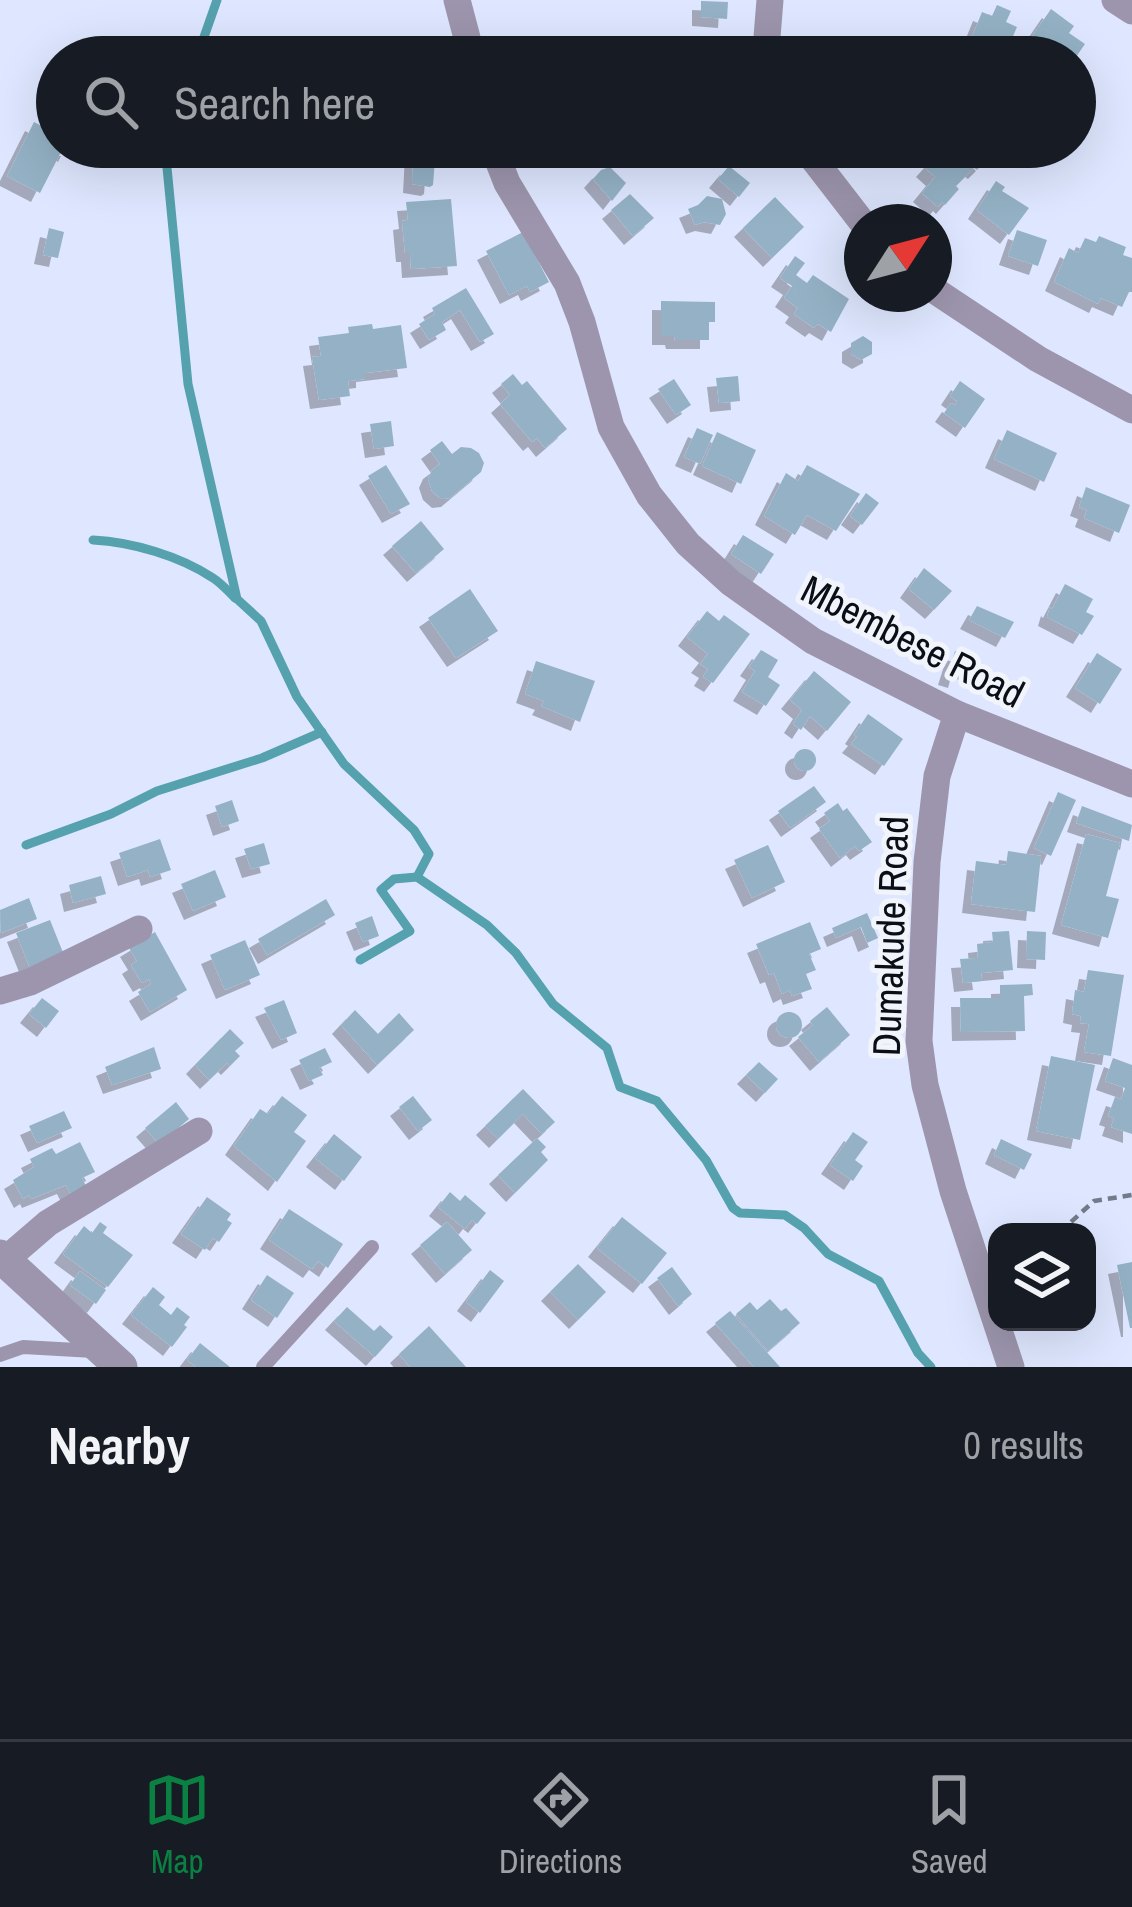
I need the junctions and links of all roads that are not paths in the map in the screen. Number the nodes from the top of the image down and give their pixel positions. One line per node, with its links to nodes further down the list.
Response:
1 (457, 0): 5 (street)
2 (770, 0): 6 (street)
3 (1115, 0): 4 (street)
4 (1132, 11)
5 (466, 36)
6 (767, 36)
7 (501, 168): 12 (street, Mbembese Road)
8 (820, 168): 9 (street)
9 (848, 204)
10 (952, 302): 11 (street)
11 (1132, 410)
12 (957, 713): 13 (street, Mbembese Road); 22 (street, Dumakude Road)
13 (1132, 784)
14 (139, 929): 15 (street)
15 (0, 991)
16 (199, 1131): 18 (street)
17 (373, 1247): 21 (lane)
18 (3, 1258): 20 (street)
19 (0, 1355): 20 (lane)
20 (113, 1359)
21 (263, 1367)
22 (1011, 1367)

